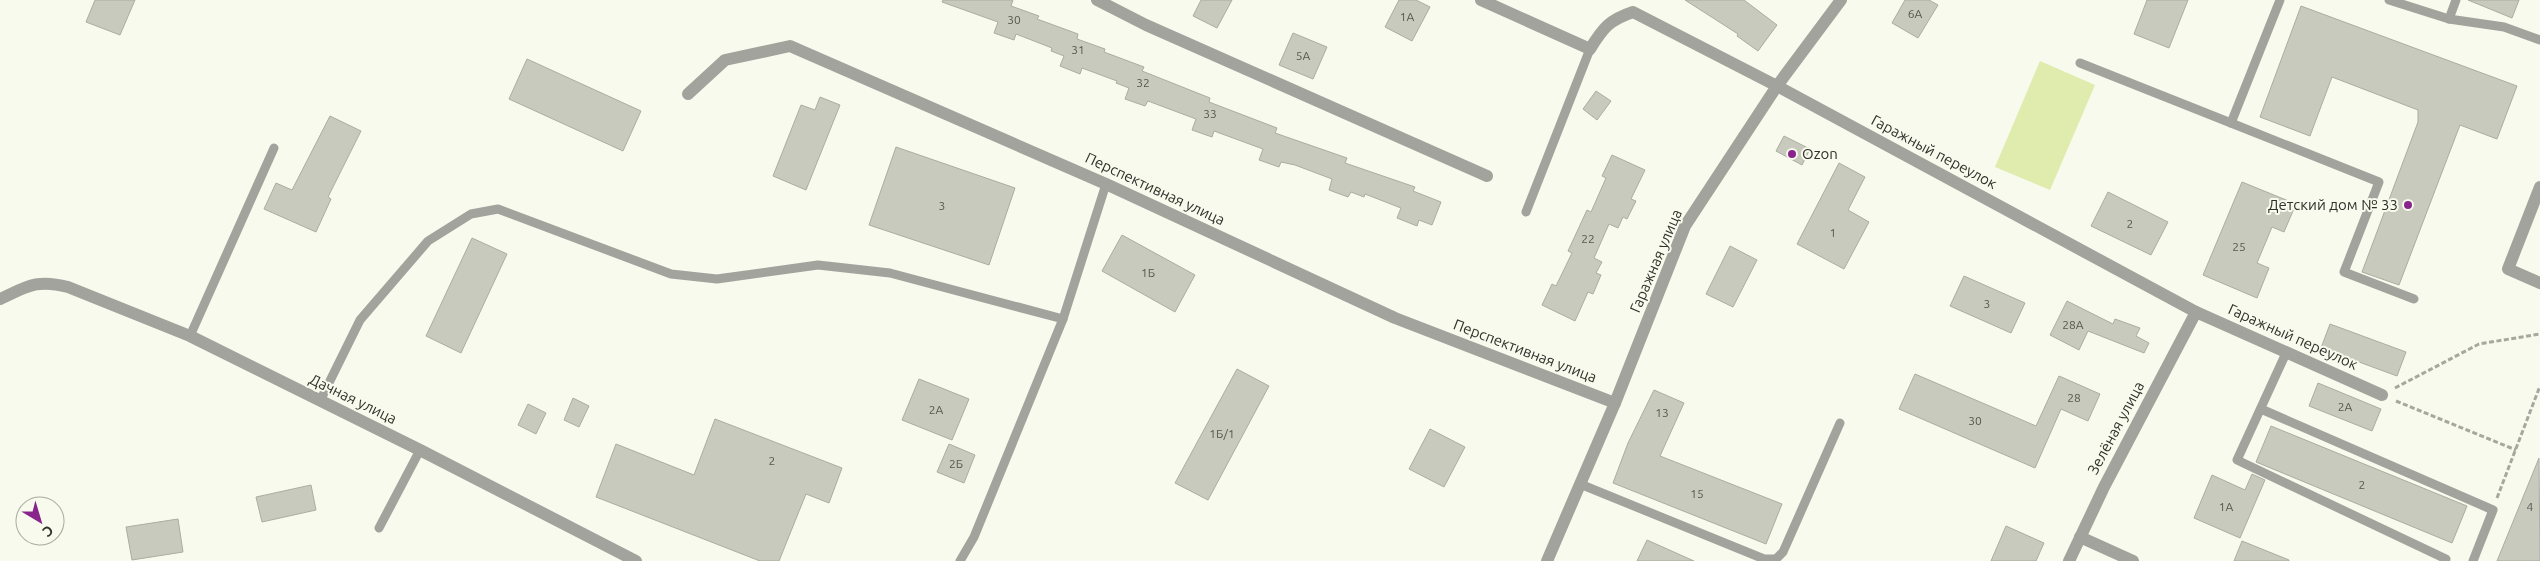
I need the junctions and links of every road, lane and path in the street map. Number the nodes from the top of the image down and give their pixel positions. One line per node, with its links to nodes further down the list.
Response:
1 (1097, 0): 15 (street)
2 (1481, 0): 9 (street)
3 (1841, 0): 11 (street, Гаражная улица)
4 (2280, 0): 13 (lane)
5 (2389, 0): 7 (lane)
6 (2456, 0): 7 (lane)
7 (2449, 19): 8 (lane)
8 (2540, 40)
9 (1590, 49): 11 (street, Гаражный переулок); 18 (lane)
10 (2080, 63): 13 (lane)
11 (1776, 86): 22 (street, Гаражный переулок); 30 (street, Гаражная улица)
12 (688, 94): 16 (street, Перспективная улица)
13 (2231, 123): 21 (lane)
14 (274, 148): 25 (lane)
15 (1487, 176)
16 (1106, 184): 23 (lane); 30 (street, Перспективная улица)
17 (2540, 186): 19 (street)
18 (1526, 212)
19 (2540, 283)
20 (0, 299): 25 (street, Дачная улица)
21 (2414, 299)
22 (2196, 312): 26 (street, Гаражный переулок); 38 (street, Зелёная улица)
23 (1063, 319): 29 (lane); 41 (lane)
24 (2540, 334): 28 (path)
25 (190, 336): 29 (street, Дачная улица)
26 (2287, 351): 28 (street, Гаражный переулок); 31 (lane)
27 (2540, 386): 34 (path)
28 (2382, 395): 34 (path)
29 (320, 401): 33 (street, Дачная улица)
30 (1615, 404): 35 (street, Гаражная улица)
31 (2261, 409): 36 (lane); 39 (lane)
32 (1840, 423): 35 (lane)
33 (420, 450): 37 (lane); 40 (street, Дачная улица)
34 (2516, 450): 36 (path)
35 (1580, 484): 42 (street, Гаражная улица)
36 (2493, 510): 45 (lane)
37 (379, 528)
38 (2080, 537): 43 (street, Зелёная улица); 44 (street)
39 (2446, 559)
40 (636, 561)
41 (960, 561)
42 (1547, 561)
43 (2070, 561)
44 (2133, 561)
45 (2473, 561)

